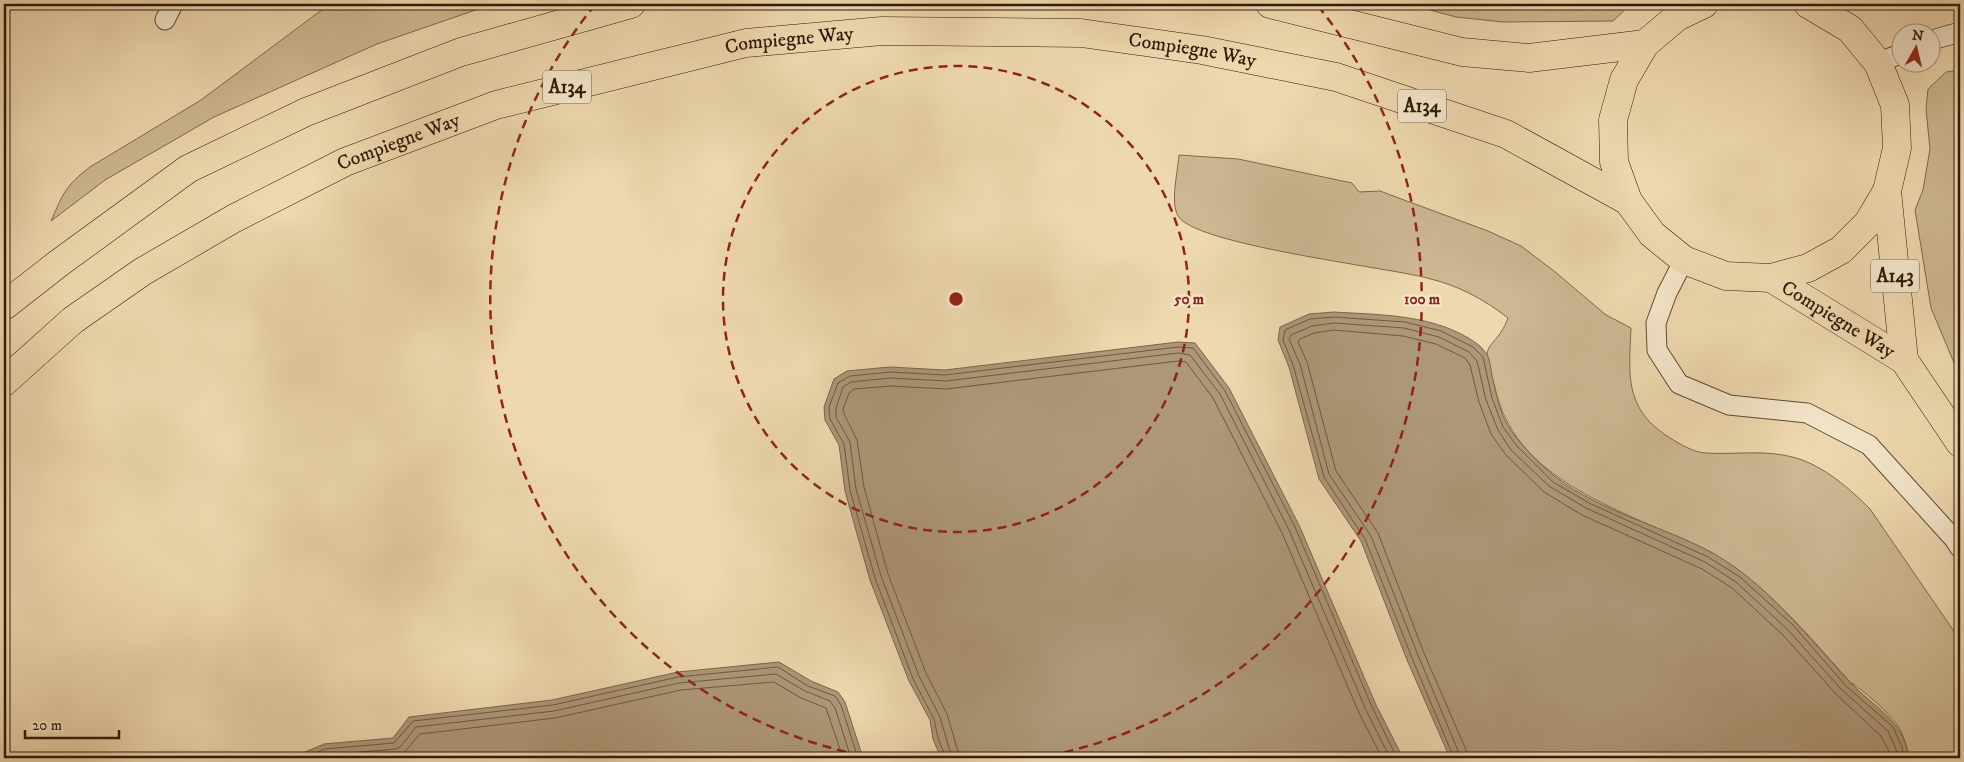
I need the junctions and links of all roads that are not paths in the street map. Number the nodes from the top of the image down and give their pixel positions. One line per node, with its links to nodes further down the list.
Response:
1 (631, 4): 15 (highway)
2 (1270, 4): 9 (highway)
3 (1704, 4): 9 (highway)
4 (1808, 4): 6 (highway)
5 (1841, 4): 6 (highway)
6 (1850, 29): 10 (highway)
7 (1960, 32): 8 (lane)
8 (1942, 37)
9 (1645, 44): 12 (highway)
10 (1890, 58): 11 (highway)
11 (1887, 191): 14 (highway); 16 (highway, Compiegne Way / A143)
12 (1628, 201): 13 (highway); 17 (highway, Compiegne Way / A134)
13 (1684, 260): 14 (highway); 19 (lane)
14 (1771, 278): 16 (highway, Compiegne Way / A143)
15 (4, 306)
16 (1904, 360): 18 (highway, Compiegne Way / A143)
17 (4, 382)
18 (1960, 443)
19 (1960, 548)

